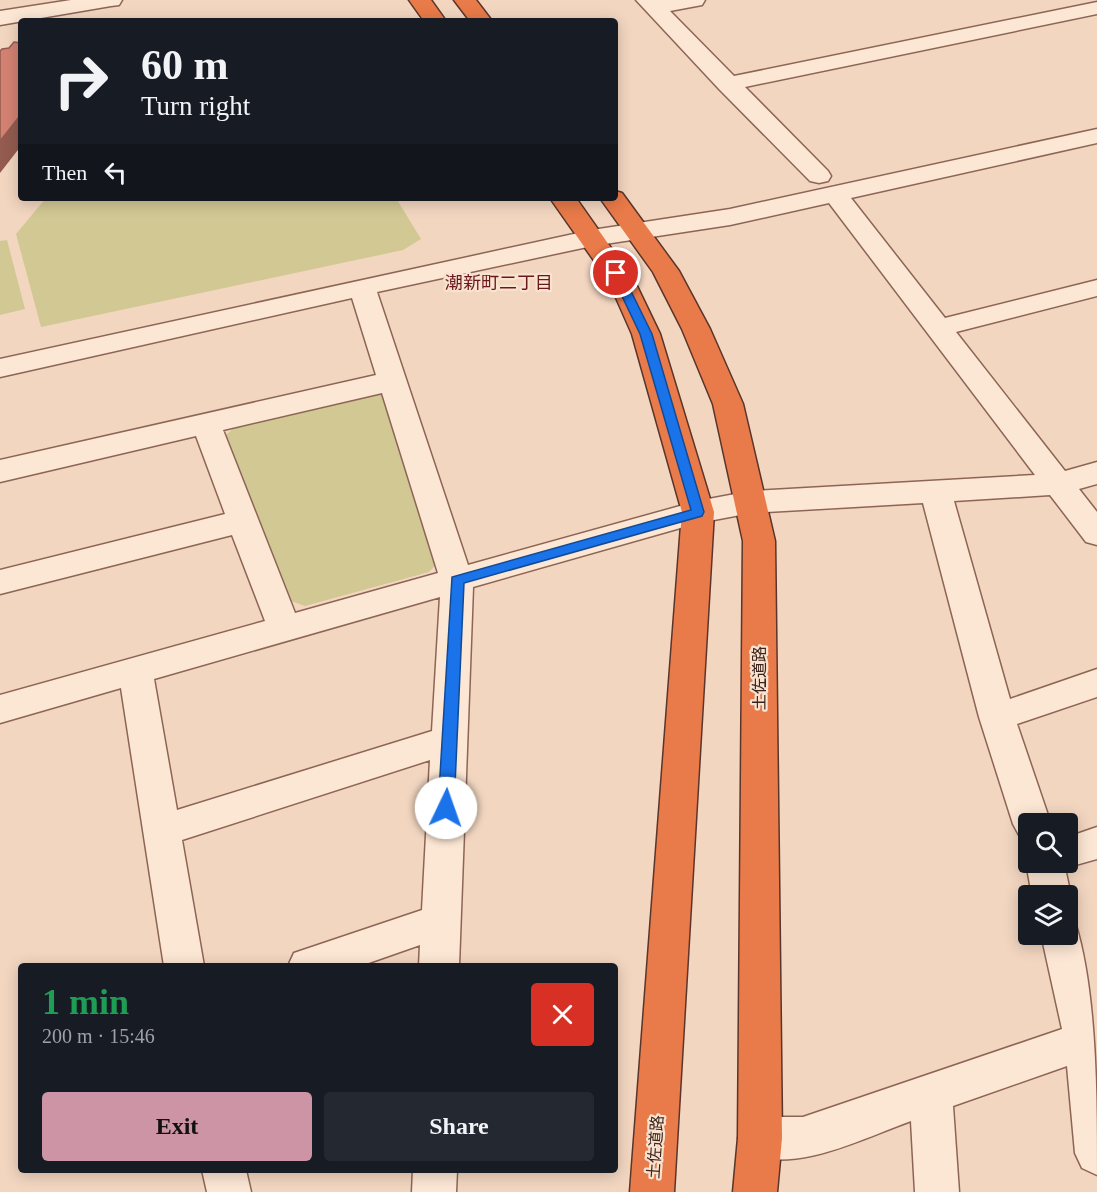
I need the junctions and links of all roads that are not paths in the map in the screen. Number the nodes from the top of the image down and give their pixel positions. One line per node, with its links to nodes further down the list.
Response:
1 (111, 0): 7 (street)
2 (420, 0): 8 (highway)
3 (465, 0): 9 (highway)
4 (694, 0): 5 (street)
5 (651, 4): 10 (street)
6 (1097, 8): 10 (street)
7 (0, 18)
8 (433, 18)
9 (479, 18)
10 (727, 84): 13 (street)
11 (1097, 117): 13 (street)
12 (1097, 136): 13 (street)
13 (826, 184): 16 (street); 20 (street)
14 (565, 201): 17 (highway, 土佐道路)
15 (615, 201): 16 (highway, 土佐道路)
16 (635, 228): 17 (street); 28 (highway, 土佐道路)
17 (592, 238): 18 (street); 29 (highway, 土佐道路)
18 (362, 287): 21 (street); 22 (street)
19 (1097, 288): 20 (street)
20 (939, 328): 26 (street)
21 (0, 368)
22 (393, 381): 23 (street); 32 (street)
23 (206, 424): 24 (street); 30 (street)
24 (0, 471)
25 (1097, 473): 26 (street)
26 (1058, 484): 27 (street); 31 (street)
27 (936, 492): 28 (street); 38 (street)
28 (751, 502): 29 (street); 51 (highway, 土佐道路)
29 (698, 512): 32 (street); 57 (highway, 土佐道路)
30 (243, 521): 33 (street); 34 (street)
31 (1097, 534)
32 (457, 580): 34 (street); 39 (street)
33 (0, 582)
34 (284, 628): 35 (street)
35 (135, 670): 37 (street); 41 (street)
36 (1097, 683): 38 (street)
37 (0, 709)
38 (997, 717): 40 (street)
39 (449, 740): 41 (street); 44 (street)
40 (1028, 813)
41 (162, 831): 46 (street)
42 (1097, 843): 43 (street)
43 (1078, 850)
44 (440, 921): 47 (street); 48 (street)
45 (1064, 945): 49 (street)
46 (184, 963)
47 (317, 963)
48 (439, 963)
49 (1091, 1038): 50 (street); 52 (street)
50 (931, 1094): 51 (street); 59 (street)
51 (760, 1138): 58 (highway, 土佐道路)
52 (1097, 1153)
53 (225, 1173): 55 (street)
54 (435, 1173): 56 (street)
55 (229, 1192)
56 (434, 1192)
57 (652, 1192)
58 (755, 1192)
59 (937, 1192)

